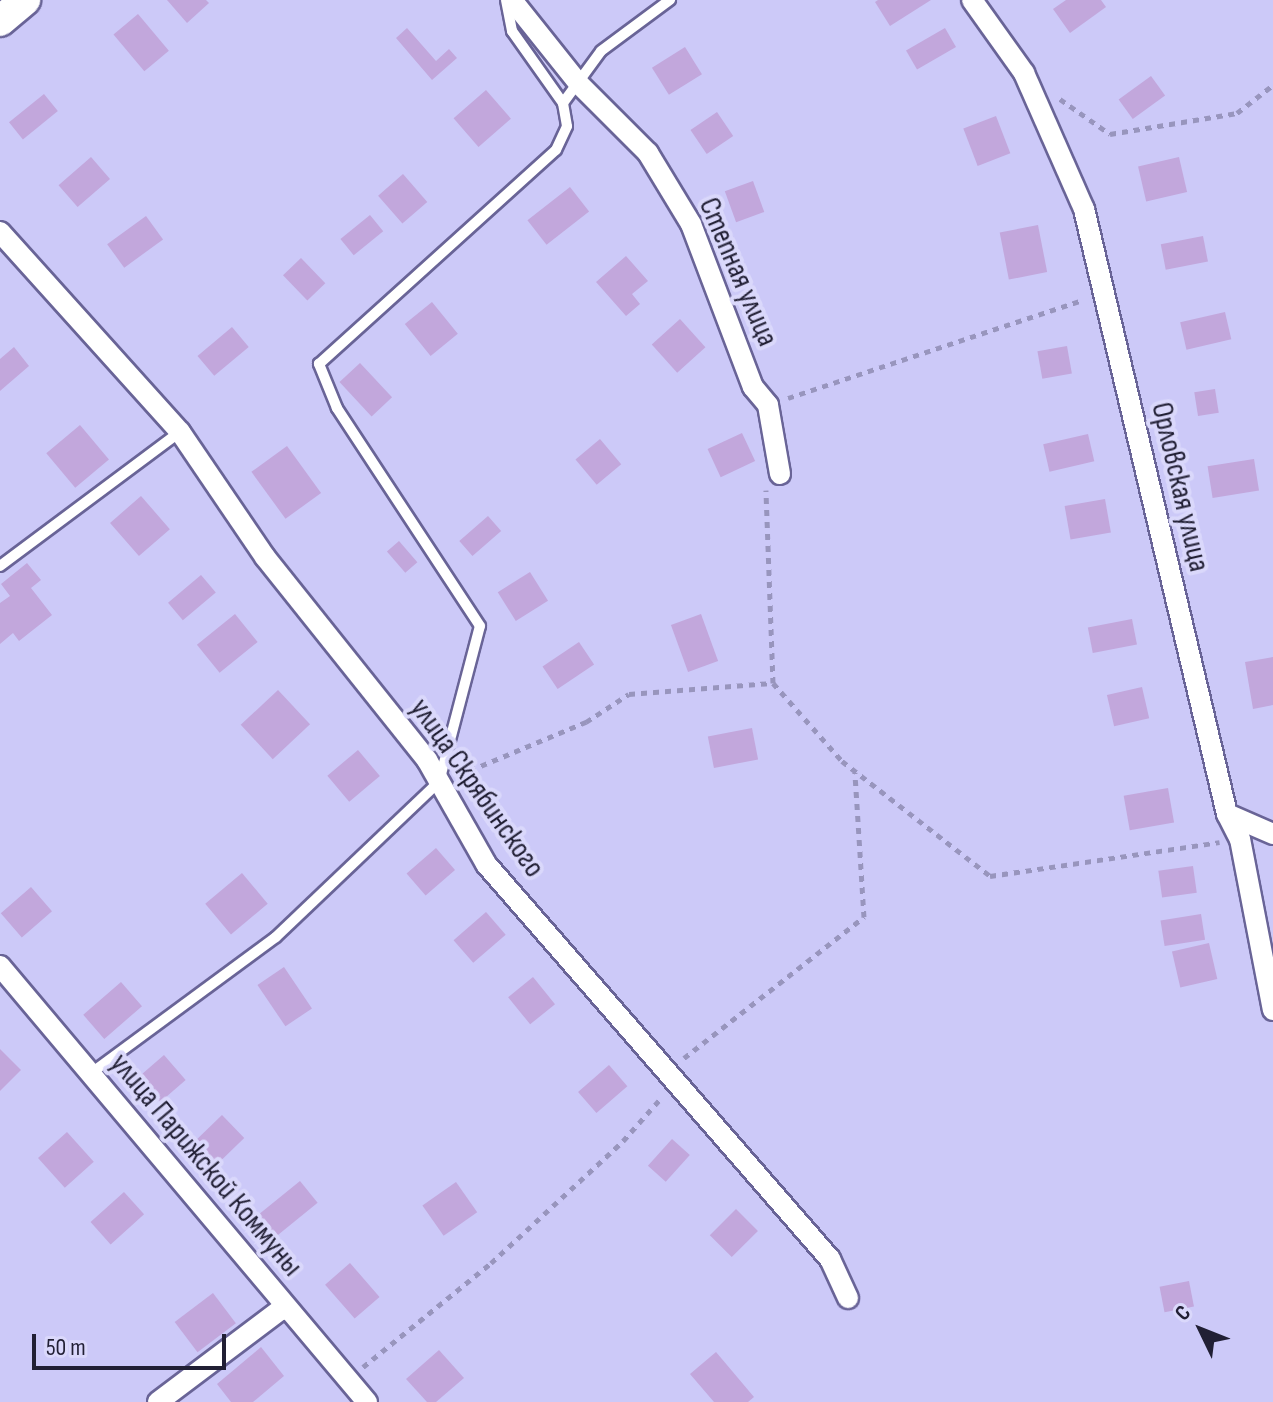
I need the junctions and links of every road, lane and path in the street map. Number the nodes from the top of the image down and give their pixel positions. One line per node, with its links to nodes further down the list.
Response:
1 (25, 0): 6 (main road)
2 (506, 0): 10 (lane)
3 (512, 0): 8 (street, Степная улица)
4 (670, 0): 8 (lane)
5 (972, 0): 7 (street, Орловская улица)
6 (0, 21)
7 (1024, 73): 9 (path); 12 (street, Орловская улица)
8 (579, 84): 10 (lane); 13 (street, Степная улица)
9 (1273, 85)
10 (563, 103): 19 (lane)
11 (0, 232): 14 (street, улица Скрябинского)
12 (1106, 293): 13 (path); 20 (street, Орловская улица)
13 (768, 405): 15 (street, Степная улица)
14 (180, 432): 16 (lane); 19 (street, улица Скрябинского)
15 (773, 479): 17 (path)
16 (0, 566)
17 (773, 683): 18 (path); 19 (path)
18 (855, 771): 22 (path); 26 (path)
19 (439, 782): 25 (lane); 26 (street, улица Скрябинского)
20 (1227, 814): 21 (street); 22 (street, Орловская улица)
21 (1273, 834)
22 (1240, 839): 24 (street, Орловская улица)
23 (0, 966): 25 (street, улица Парижской Коммуны)
24 (1273, 1010)
25 (90, 1074): 28 (street, улица Парижской Коммуны)
26 (670, 1077): 27 (street, улица Скрябинского); 29 (path)
27 (848, 1298)
28 (288, 1309): 29 (street, улица Парижской Коммуны); 30 (street)
29 (347, 1380): 31 (street, улица Парижской Коммуны)
30 (158, 1402)
31 (367, 1402)

